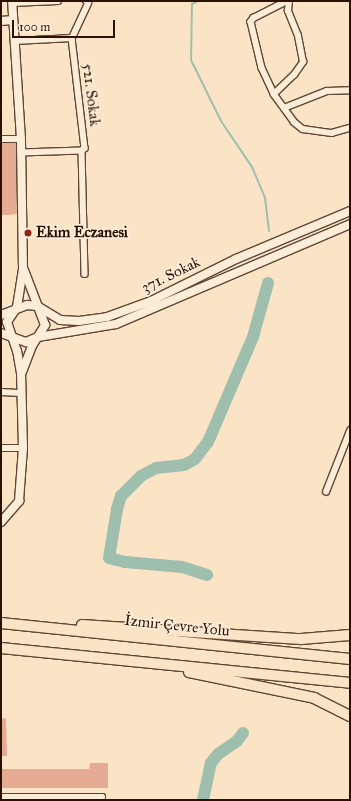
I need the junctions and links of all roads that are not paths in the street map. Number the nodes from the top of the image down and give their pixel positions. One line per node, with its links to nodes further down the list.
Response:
1 (58, 1): 4 (street)
2 (86, 1): 7 (street)
3 (289, 1): 10 (street); 10 (street)
4 (12, 2): 5 (main road)
5 (13, 20): 6 (main road); 8 (main road)
6 (1, 21)
7 (72, 38): 8 (street); 15 (street, 521. Sokak)
8 (14, 41): 14 (main road)
9 (350, 90): 11 (street)
10 (274, 94): 11 (street)
11 (284, 108): 12 (street)
12 (350, 128)
13 (1, 139): 14 (street)
14 (21, 139): 16 (main road)
15 (82, 151): 16 (street); 20 (street)
16 (21, 153): 19 (main road)
17 (350, 211): 21 (main road, 371. Sokak)
18 (350, 224): 26 (main road, 371. Sokak)
19 (24, 269): 21 (main road); 22 (main road)
20 (85, 274)
21 (37, 306): 22 (main road); 26 (main road)
22 (16, 308): 23 (main road); 25 (main road)
23 (1, 316)
24 (1, 333): 25 (main road, 371. Sokak)
25 (12, 336): 26 (main road, 371. Sokak); 27 (main road)
26 (38, 337): 27 (main road)
27 (21, 373): 29 (main road)
28 (1, 392): 29 (street)
29 (22, 393): 32 (main road)
30 (350, 431): 33 (street)
31 (1, 448): 32 (street)
32 (23, 448): 34 (main road)
33 (326, 492)
34 (1, 522)
35 (1, 623): 36 (highway, İzmir Çevre Yolu)
36 (24, 626): 37 (highway); 39 (highway, İzmir Çevre Yolu)
37 (350, 635)
38 (1, 648): 40 (highway)
39 (350, 659)
40 (152, 664): 41 (highway); 42 (highway)
41 (350, 683)
42 (350, 716)
43 (1, 797): 44 (street)
44 (102, 800)

